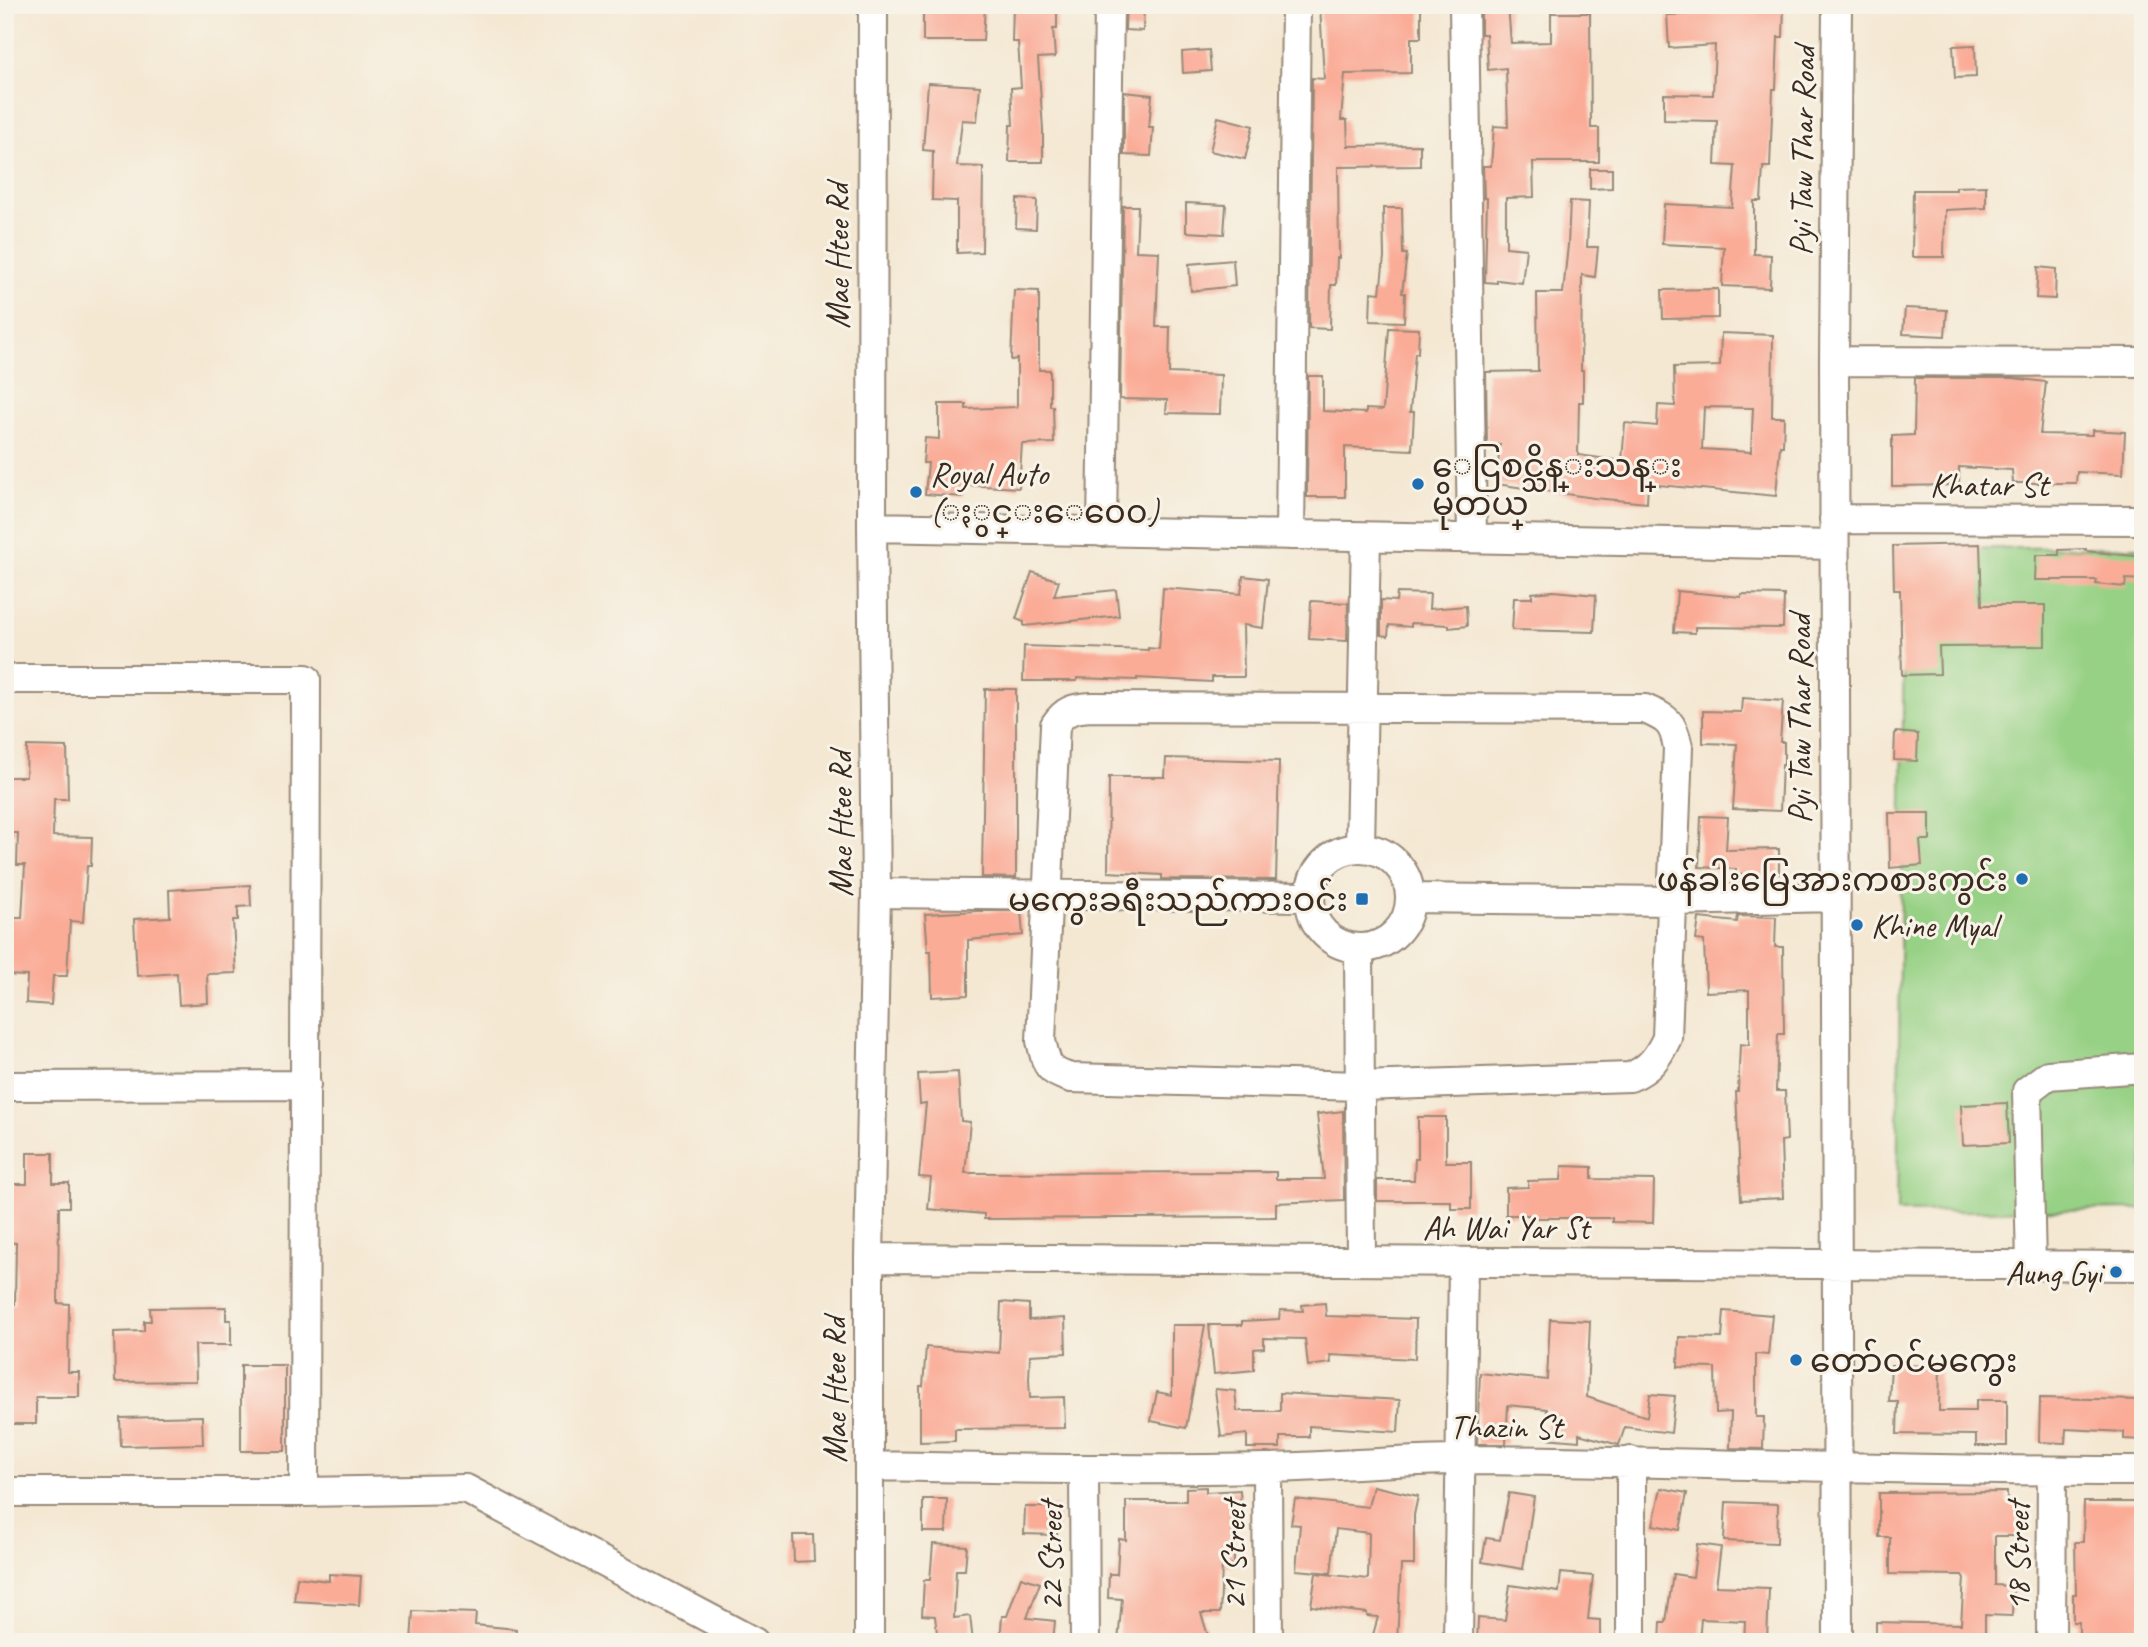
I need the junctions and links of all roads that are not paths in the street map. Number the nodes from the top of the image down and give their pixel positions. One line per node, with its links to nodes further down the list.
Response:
1 (873, 5): 9 (street, Mae Htee Rd)
2 (1110, 5): 10 (street)
3 (1296, 5): 12 (street)
4 (1464, 5): 14 (street)
5 (1837, 5): 6 (street, Pyi Taw Thar Road)
6 (1834, 361): 7 (street); 11 (street, Pyi Taw Thar Road)
7 (2143, 362)
8 (2143, 520): 11 (street, Khatar St)
9 (872, 527): 10 (street, Khatar St); 18 (street, Mae Htee Rd)
10 (1102, 531): 12 (street, Khatar St)
11 (1834, 532): 14 (street, Khatar St); 21 (street, Pyi Taw Thar Road)
12 (1290, 535): 13 (street, Khatar St)
13 (1366, 537): 14 (street, Khatar St); 16 (street)
14 (1472, 538)
15 (5, 679): 26 (street)
16 (1363, 708): 17 (street); 19 (street); 23 (street)
17 (1360, 847): 20 (street); 22 (street)
18 (876, 893): 19 (street); 29 (street, Mae Htee Rd)
19 (1047, 893): 20 (street); 28 (street)
20 (1310, 897): 24 (street)
21 (1834, 897): 23 (street); 32 (street, Pyi Taw Thar Road)
22 (1410, 898): 23 (street); 24 (street)
23 (1671, 901): 28 (street)
24 (1359, 948): 28 (street)
25 (2143, 1068): 33 (street)
26 (306, 1085): 27 (street); 44 (street)
27 (5, 1086)
28 (1362, 1086): 30 (street)
29 (869, 1258): 30 (street, Ah Wai Yar St); 37 (street, Mae Htee Rd)
30 (1361, 1261): 31 (street, Ah Wai Yar St)
31 (1463, 1262): 32 (street, Ah Wai Yar St); 35 (street)
32 (1835, 1264): 33 (street, Ah Wai Yar St); 38 (street, Pyi Taw Thar Road)
33 (2031, 1265): 34 (street, Ah Wai Yar St)
34 (2143, 1266)
35 (1459, 1460): 36 (street, Thazin St); 39 (street, Thazin St); 49 (street)
36 (1630, 1461): 38 (street, Thazin St); 50 (street)
37 (869, 1466): 40 (street, Thazin St); 46 (street, Mae Htee Rd)
38 (1837, 1467): 41 (street, Thazin St); 51 (street, Pyi Taw Thar Road)
39 (1267, 1468): 40 (street, Thazin St); 48 (street, 21 Street)
40 (1084, 1469): 47 (street, 22 Street)
41 (2052, 1471): 42 (street, Thazin St); 52 (street, 18 Street)
42 (2143, 1471)
43 (5, 1492): 44 (street)
44 (304, 1492): 45 (street)
45 (754, 1642)
46 (869, 1642)
47 (1085, 1642)
48 (1268, 1642)
49 (1458, 1642)
50 (1630, 1642)
51 (1838, 1642)
52 (2051, 1642)

